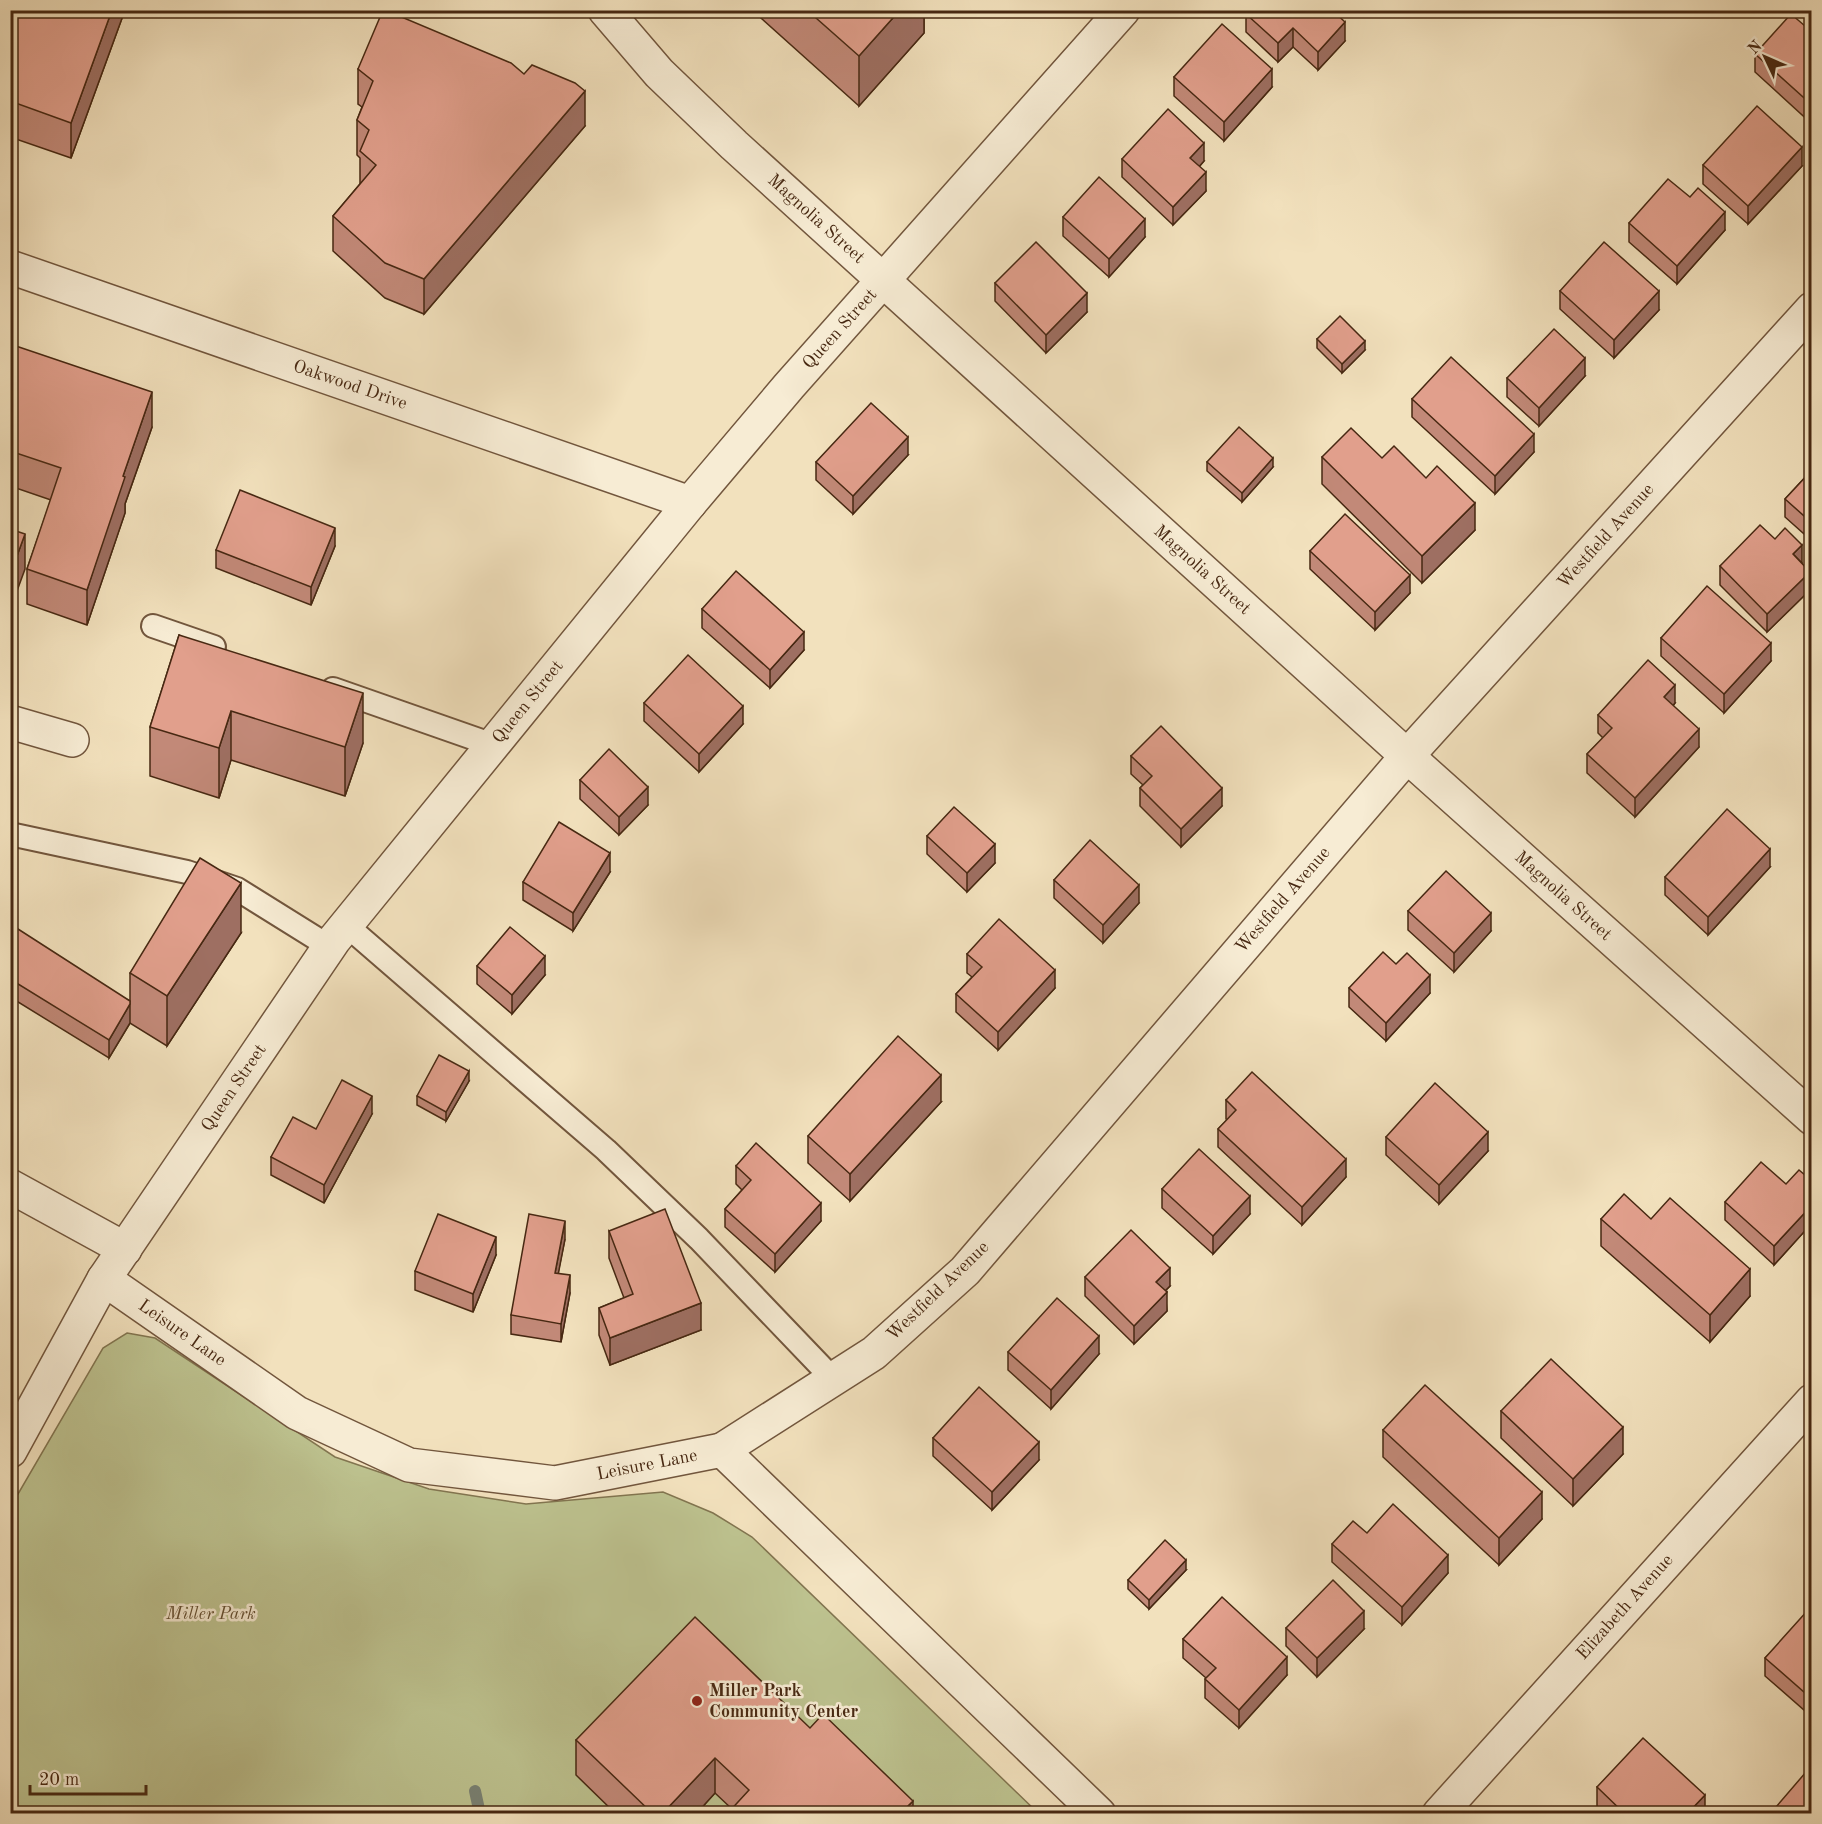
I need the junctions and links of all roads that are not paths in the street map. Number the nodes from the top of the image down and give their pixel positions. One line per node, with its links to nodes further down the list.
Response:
1 (605, 10): 4 (street, Magnolia Street)
2 (1123, 10): 4 (street, Queen Street)
3 (10, 267): 6 (street, Oakwood Drive)
4 (883, 281): 6 (street, Queen Street); 13 (street, Magnolia Street)
5 (1812, 309): 13 (street, Westfield Avenue)
6 (690, 503): 12 (street, Queen Street)
7 (153, 626): 8 (lane)
8 (230, 653)
9 (318, 684): 12 (lane)
10 (10, 722): 11 (street)
11 (72, 740)
12 (493, 745): 15 (street, Queen Street)
13 (1407, 756): 16 (street, Magnolia Street); 20 (street, Westfield Avenue)
14 (10, 834): 15 (lane)
15 (338, 936): 18 (street, Queen Street); 20 (lane)
16 (1812, 1118)
17 (10, 1186): 18 (street)
18 (125, 1249): 19 (street, Queen Street)
19 (104, 1279): 22 (street, Leisure Lane); 23 (street, Queen Street)
20 (833, 1379): 22 (street, Westfield Avenue)
21 (1812, 1401): 25 (street, Elizabeth Avenue)
22 (722, 1450): 24 (street, Leisure Lane)
23 (10, 1451)
24 (1099, 1814)
25 (1439, 1814)

